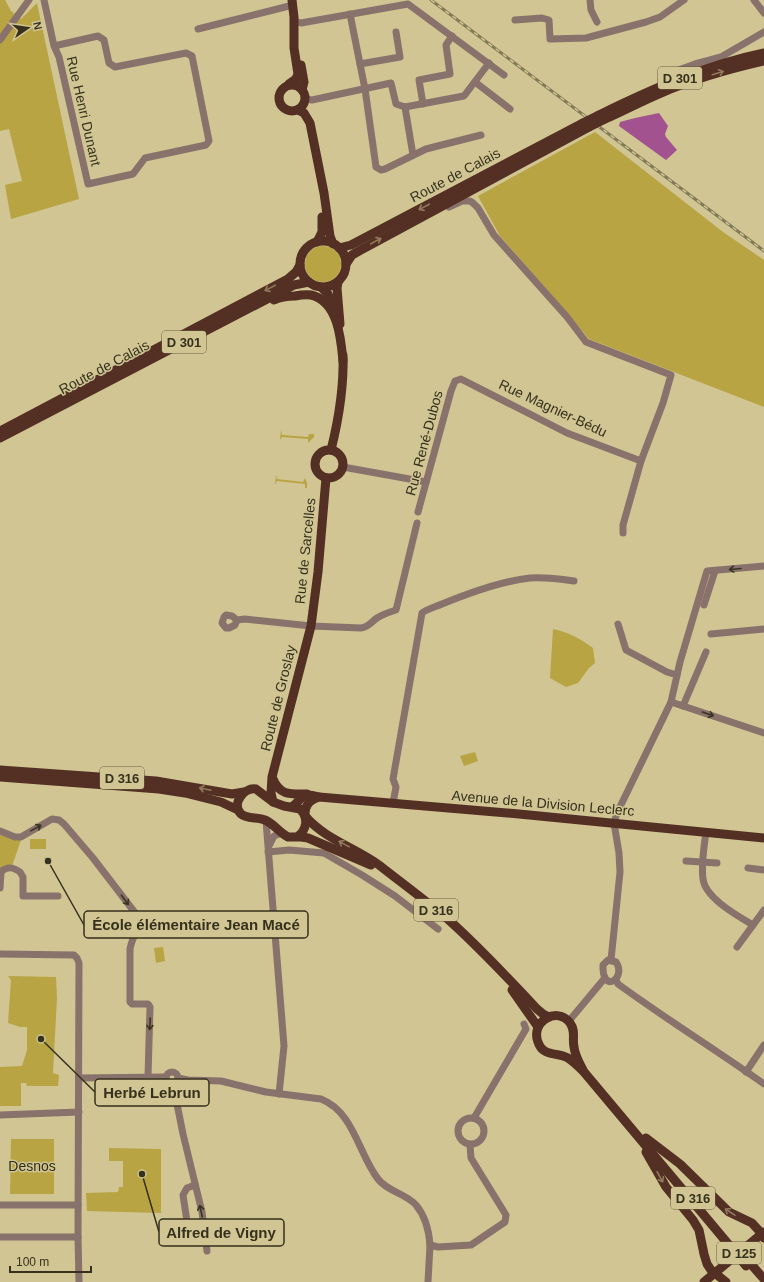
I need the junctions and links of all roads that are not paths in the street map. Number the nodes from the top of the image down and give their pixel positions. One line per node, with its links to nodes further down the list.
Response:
1 (29, 0): 16 (street)
2 (44, 0): 17 (street, Rue Henri Dunant)
3 (590, 0): 11 (street)
4 (684, 0): 9 (street)
5 (754, 0): 7 (street)
6 (293, 2): 10 (main road); 12 (street)
7 (764, 13)
8 (350, 14): 10 (street); 15 (street); 21 (street)
9 (515, 20)
10 (294, 21): 25 (main road); 27 (main road)
11 (597, 22)
12 (198, 29)
13 (396, 32): 21 (street)
14 (764, 32): 23 (street)
15 (452, 36): 20 (street); 29 (street)
16 (0, 40)
17 (54, 46): 17 (street, Rue Henri Dunant)
18 (764, 53): 33 (main road, D 301)
19 (764, 61): 33 (main road, D 301, one-way to 19)
20 (489, 63): 22 (street); 24 (street)
21 (360, 64): 26 (street)
22 (504, 75)
23 (662, 76)
24 (475, 82): 29 (street); 31 (street)
25 (289, 84): 27 (main road); 32 (main road)
26 (365, 89): 28 (street); 30 (street); 37 (street)
27 (302, 90): 28 (main road)
28 (305, 101): 32 (main road); 36 (main road)
29 (423, 104): 30 (street)
30 (405, 107): 37 (street)
31 (510, 109)
32 (298, 110): 36 (main road)
33 (602, 117): 34 (main road, D 301, bridge)
34 (586, 125): 38 (main road, Route de Calais / D 301); 40 (main road, Route de Calais / D 301, one-way to 40)
35 (481, 135): 37 (street)
36 (317, 155): 39 (main road); 40 (main road)
37 (413, 155)
38 (418, 219): 41 (main road, Route de Calais / D 301, one-way to 38); 53 (street)
39 (317, 242): 40 (main road); 42 (main road)
40 (336, 246): 41 (main road)
41 (346, 264): 44 (main road)
42 (300, 265): 43 (main road); 50 (main road, Route de Calais / D 301, one-way to 50)
43 (309, 282): 45 (main road); 46 (main road, Route de Calais / D 301)
44 (338, 282): 45 (main road); 47 (main road)
45 (321, 287): 47 (main road)
46 (222, 322): 48 (main road); 51 (main road, Route de Calais / D 301)
47 (340, 322): 48 (main road)
48 (343, 361): 52 (main road)
49 (454, 381): 53 (street, Rue Magnier-Bédu); 56 (street, Rue René-Dubos)
50 (0, 431)
51 (0, 438)
52 (330, 450): 54 (main road); 55 (main road)
53 (641, 461): 59 (street)
54 (343, 466): 55 (main road); 56 (street)
55 (326, 478): 66 (main road, Rue de Sarcelles)
56 (426, 482): 57 (street, Rue René-Dubos)
57 (418, 512)
58 (417, 524): 66 (street)
59 (624, 533)
60 (764, 566): 61 (street, one-way to 61)
61 (715, 571): 63 (street); 70 (street)
62 (574, 581): 81 (street)
63 (704, 605)
64 (237, 620): 66 (street)
65 (618, 624): 70 (street)
66 (311, 626): 76 (main road, Route de Groslay)
67 (764, 629): 68 (street)
68 (711, 634)
69 (706, 652): 72 (street)
70 (677, 674): 71 (street)
71 (671, 702): 72 (street); 86 (street)
72 (683, 706): 73 (street, one-way to 73)
73 (764, 733)
74 (0, 770): 78 (main road, D 316, one-way to 74)
75 (0, 777): 83 (main road, D 316)
76 (272, 777): 77 (main road); 79 (main road, Avenue de la Division Leclerc); 80 (main road, Route de Groslay)
77 (255, 788): 78 (main road); 80 (main road)
78 (244, 792): 83 (main road)
79 (315, 796): 81 (main road, Avenue de la Division Leclerc); 82 (main road); 84 (main road)
80 (273, 802): 82 (main road)
81 (393, 803): 86 (main road, Avenue de la Division Leclerc)
82 (292, 808): 84 (main road)
83 (238, 810): 85 (main road)
84 (305, 816): 90 (main road); 98 (main road, D 316, one-way to 84)
85 (266, 821): 89 (main road); 92 (street)
86 (614, 823): 88 (main road, Avenue de la Division Leclerc); 106 (street)
87 (0, 831): 119 (street, one-way to 119)
88 (706, 832): 91 (main road, Avenue de la Division Leclerc); 94 (street)
89 (282, 833): 90 (main road); 92 (street)
90 (297, 837): 98 (main road, D 316)
91 (764, 838)
92 (268, 850): 103 (street); 123 (street)
93 (686, 861): 94 (street)
94 (703, 862): 95 (street); 102 (street)
95 (717, 863)
96 (748, 868): 97 (street)
97 (764, 870)
98 (388, 873): 107 (main road, D 316)
99 (0, 888): 100 (street)
100 (58, 896)
101 (764, 910): 102 (street)
102 (753, 925): 104 (street)
103 (438, 929)
104 (737, 947)
105 (0, 954): 120 (street)
106 (611, 960): 108 (street); 109 (street)
107 (496, 968): 110 (main road, D 316); 113 (main road, D 316)
108 (604, 979): 109 (street); 111 (street)
109 (616, 980): 118 (street)
110 (549, 1017): 111 (main road); 113 (main road)
111 (568, 1021): 114 (main road)
112 (524, 1024): 126 (street)
113 (538, 1027): 116 (main road)
114 (574, 1041): 116 (main road); 117 (main road, D 316)
115 (764, 1045): 118 (street)
116 (558, 1054): 117 (main road, D 316)
117 (584, 1072): 127 (main road, D 316)
118 (746, 1072): 122 (street)
119 (148, 1077): 120 (street); 121 (street)
120 (79, 1078): 124 (street)
121 (176, 1081): 123 (street); 129 (street)
122 (764, 1084)
123 (279, 1094): 136 (street)
124 (79, 1112): 125 (street); 131 (street)
125 (0, 1115)
126 (474, 1118): 128 (street); 128 (street)
127 (625, 1120): 132 (main road, one-way to 127); 138 (main road, D 316); 139 (main road, one-way to 139)
128 (470, 1145): 136 (street)
129 (195, 1185): 135 (street, one-way to 129); 135 (street)
130 (0, 1205): 131 (street)
131 (78, 1205): 134 (street)
132 (763, 1234): 139 (main road, D 125)
133 (0, 1237): 134 (street)
134 (78, 1237): 141 (street)
135 (206, 1238): 137 (street)
136 (430, 1245): 142 (street)
137 (207, 1251)
138 (748, 1264): 140 (main road, D 316); 145 (main road, D 316)
139 (715, 1272): 143 (main road, D 125); 144 (main road)
140 (764, 1279)
141 (79, 1282)
142 (428, 1282)
143 (704, 1282)
144 (726, 1282)
145 (760, 1282)

